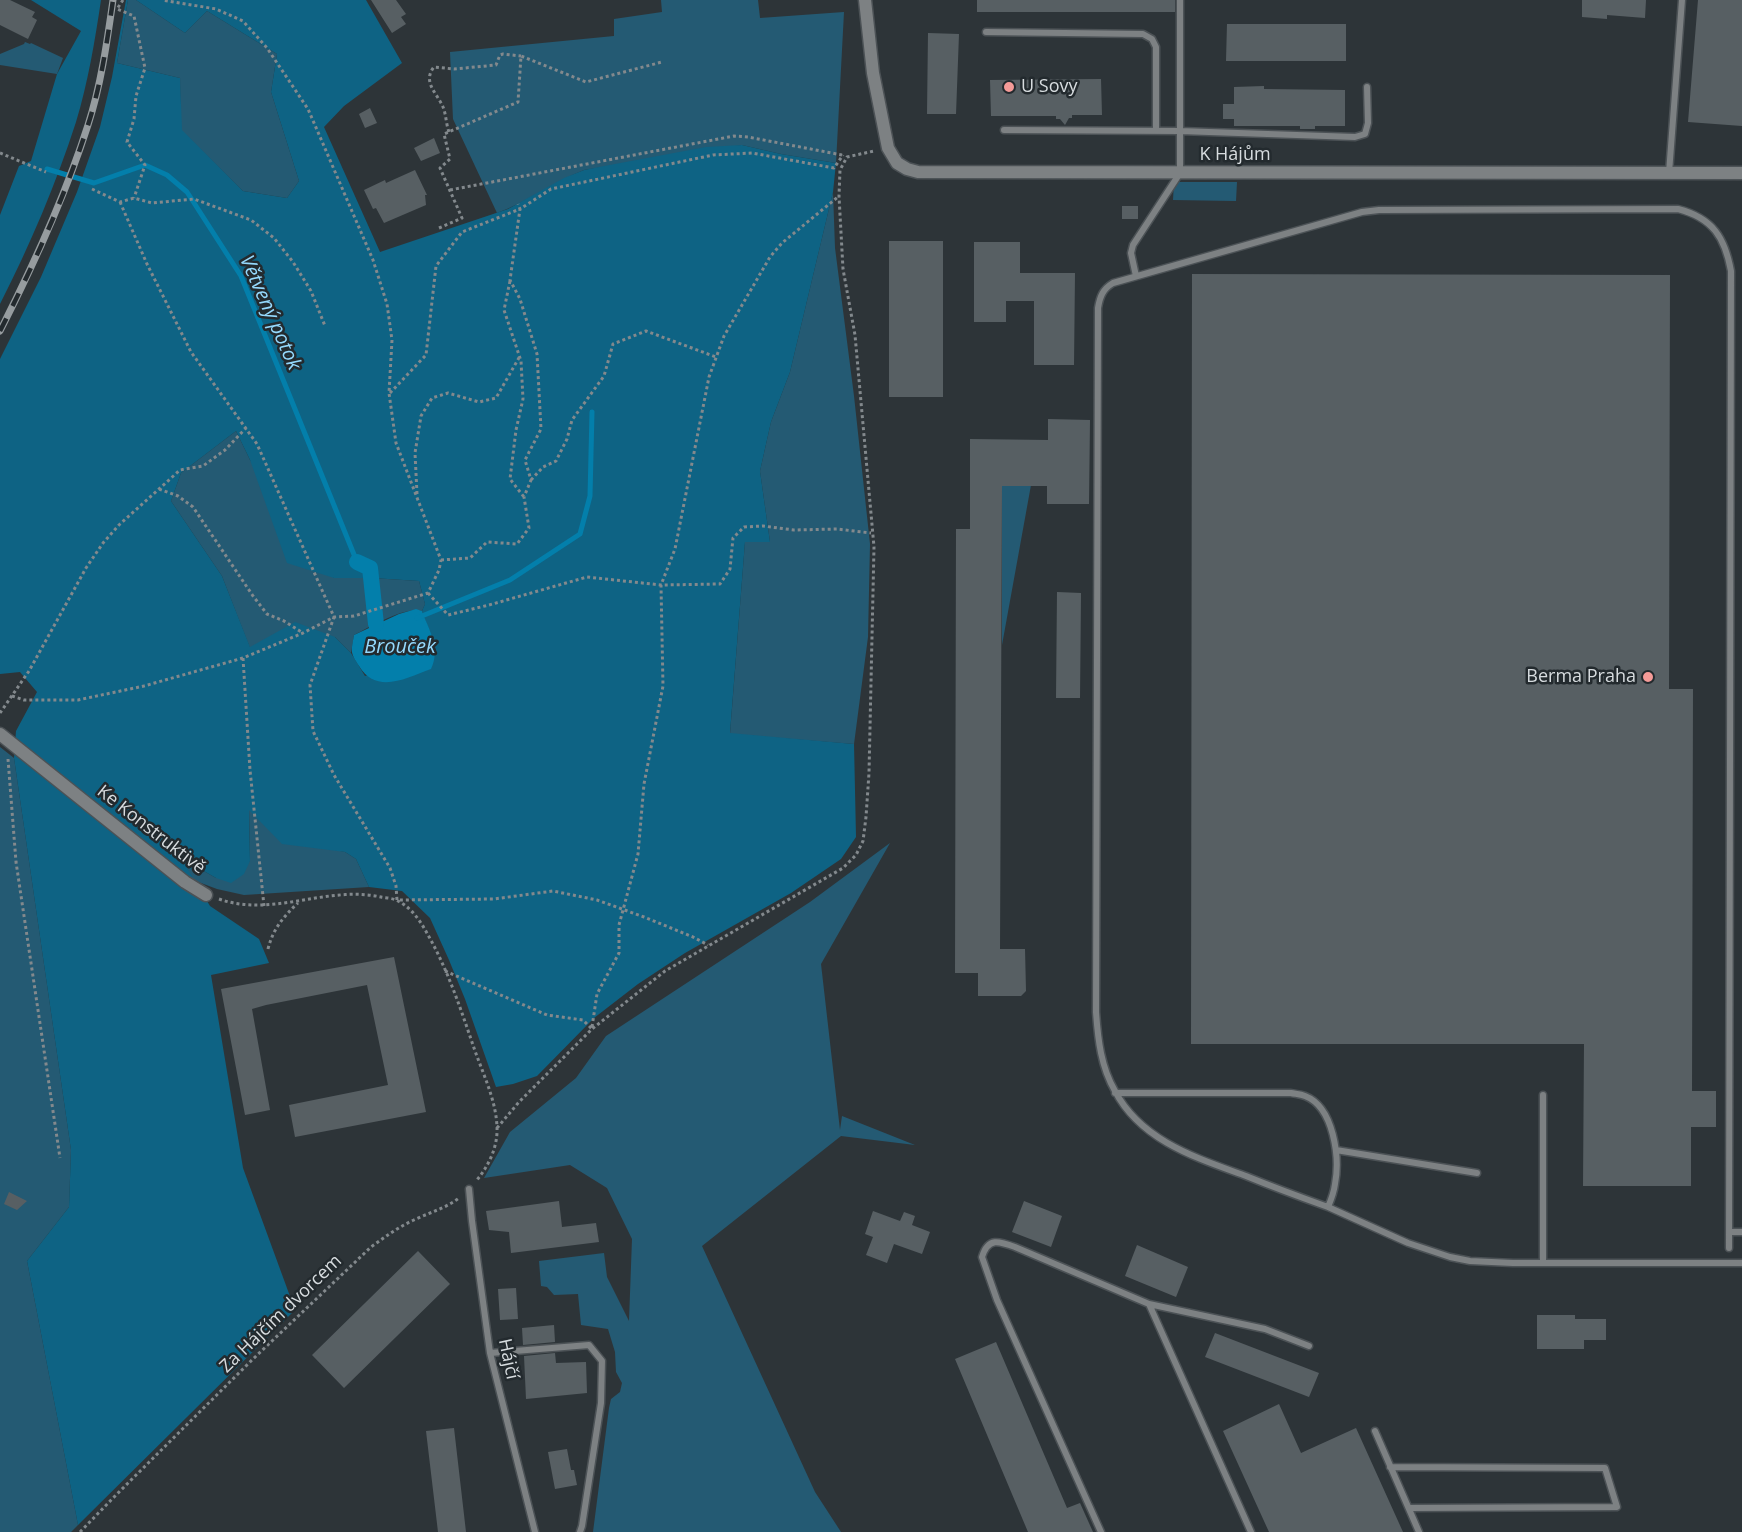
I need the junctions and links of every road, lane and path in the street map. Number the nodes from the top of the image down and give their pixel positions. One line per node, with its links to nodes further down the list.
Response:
1 (123, 0): 24 (path)
2 (162, 0): 34 (path)
3 (865, 0): 14 (street, K Hájům)
4 (1180, 0): 12 (lane)
5 (1682, 0): 19 (lane)
6 (986, 32): 11 (lane)
7 (521, 56): 8 (path); 13 (path); 13 (path)
8 (662, 62)
9 (1367, 87): 12 (lane)
10 (1004, 130): 11 (lane)
11 (1156, 131): 12 (lane)
12 (1180, 131): 18 (lane)
13 (449, 132): 22 (path)
14 (888, 148): 16 (path); 18 (street, K Hájům)
15 (0, 153): 17 (path)
16 (845, 156): 22 (path); 23 (path); 27 (path)
17 (46, 172)
18 (1180, 173): 19 (street, K Hájům); 29 (lane)
19 (1669, 173): 20 (street, K Hájům)
20 (1742, 173)
21 (92, 189): 25 (path)
22 (450, 190): 28 (path)
23 (839, 196): 33 (path); 40 (path)
24 (134, 198): 25 (path); 31 (path)
25 (120, 202): 35 (path)
26 (518, 204): 27 (path)
27 (520, 209): 30 (path); 34 (path)
28 (439, 228)
29 (1136, 276): 60 (lane); 68 (lane)
30 (510, 280): 32 (path); 36 (path)
31 (325, 326)
32 (520, 356): 38 (path); 39 (path)
33 (716, 357): 36 (path); 42 (path)
34 (389, 393): 39 (path)
35 (246, 428): 37 (path); 44 (path)
36 (531, 480): 38 (path)
37 (159, 489): 45 (path); 47 (path)
38 (524, 497): 41 (path)
39 (417, 499): 41 (path)
40 (871, 533): 42 (path); 56 (path)
41 (441, 560): 43 (path)
42 (661, 585): 43 (path); 55 (path)
43 (428, 593): 44 (path)
44 (334, 617): 45 (path); 52 (path)
45 (303, 633): 46 (path)
46 (243, 658): 47 (path); 54 (path)
47 (12, 696): 48 (path)
48 (0, 713)
49 (0, 734): 51 (street, Ke Konstruktivě)
50 (9, 765): 64 (path)
51 (206, 894): 54 (path, Ke Konstruktivě)
52 (397, 900): 53 (path, Ke Konstruktivě); 55 (path, Ke Konstruktivě); 58 (path)
53 (299, 901): 54 (path, Ke Konstruktivě); 57 (path)
54 (264, 906)
55 (623, 909): 56 (path, Ke Konstruktivě); 59 (path)
56 (708, 945): 59 (path)
57 (268, 949)
58 (446, 971): 59 (path); 62 (path)
59 (592, 1029): 62 (path)
60 (1115, 1093): 63 (lane); 67 (lane)
61 (1543, 1095): 71 (lane)
62 (497, 1128): 66 (path, Za Hájčím dvorcem)
63 (1336, 1150): 65 (lane); 67 (lane)
64 (60, 1158)
65 (1477, 1173)
66 (469, 1189): 75 (lane, Hájčí); 79 (path, Za Hájčím dvorcem)
67 (1328, 1207): 71 (lane)
68 (1729, 1232): 69 (lane); 70 (lane)
69 (1742, 1232)
70 (1729, 1248)
71 (1543, 1263): 72 (lane)
72 (1742, 1263)
73 (1149, 1304): 74 (lane); 82 (lane); 83 (lane)
74 (1310, 1346)
75 (490, 1353): 80 (lane, Hájčí); 81 (lane)
76 (1375, 1431): 77 (lane)
77 (1390, 1467): 78 (lane); 78 (lane)
78 (1409, 1508): 84 (lane)
79 (80, 1532)
80 (535, 1532)
81 (580, 1532)
82 (1101, 1532)
83 (1251, 1532)
84 (1419, 1532)

